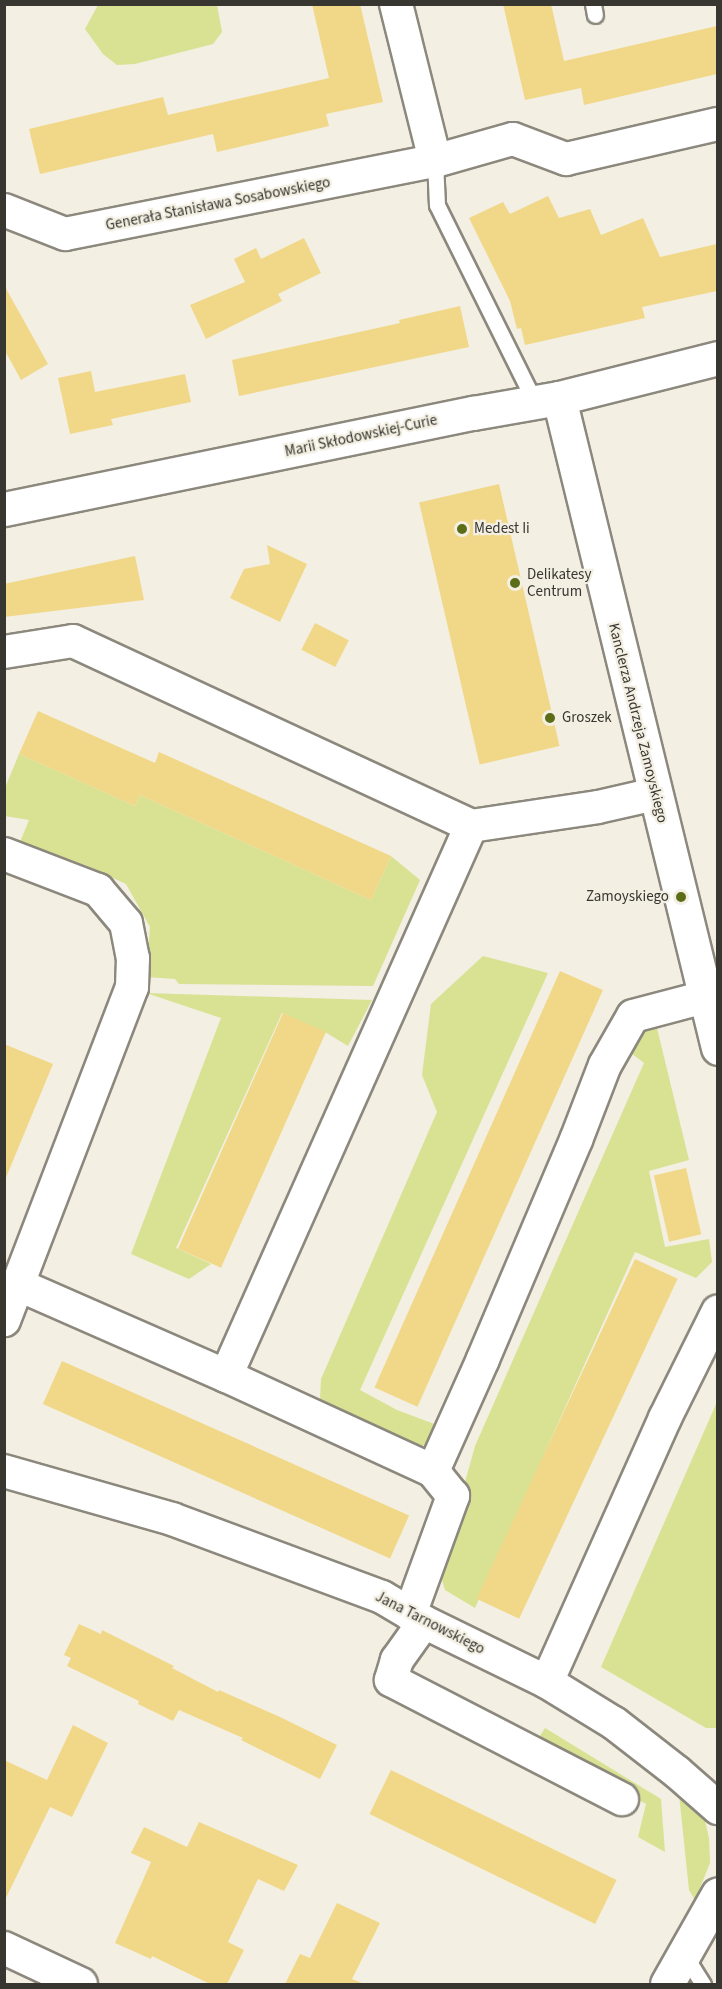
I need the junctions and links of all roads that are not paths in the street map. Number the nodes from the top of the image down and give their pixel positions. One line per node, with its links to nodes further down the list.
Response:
1 (396, 4): 3 (street)
2 (717, 124): 3 (street, Generała Stanisława Sosabowskiego)
3 (435, 161): 4 (street, Generała Stanisława Sosabowskiego); 6 (lane)
4 (4, 210)
5 (717, 358): 6 (street, Marii Skłodowskiej-Curie)
6 (547, 400): 7 (street, Marii Skłodowskiej-Curie); 9 (street, Kanclerza Andrzeja Zamoyskiego)
7 (4, 509)
8 (4, 652): 10 (street)
9 (655, 794): 10 (street); 12 (street, Kanclerza Andrzeja Zamoyskiego)
10 (471, 826): 17 (street)
11 (4, 854): 14 (street)
12 (705, 997): 13 (street, Kanclerza Andrzeja Zamoyskiego); 19 (street)
13 (717, 1048)
14 (18, 1285): 16 (street); 17 (street)
15 (717, 1311): 21 (street)
16 (4, 1320)
17 (226, 1376): 19 (street)
18 (4, 1471): 20 (street, Jana Tarnowskiego)
19 (433, 1471): 20 (street)
20 (417, 1618): 21 (street, Jana Tarnowskiego); 22 (street)
21 (547, 1682): 23 (street, Jana Tarnowskiego)
22 (622, 1799)
23 (717, 1808)
24 (717, 1894): 26 (street)
25 (4, 1948): 27 (street)
26 (684, 1954): 28 (street); 29 (lane)
27 (81, 1984)
28 (667, 1984)
29 (703, 1984)

